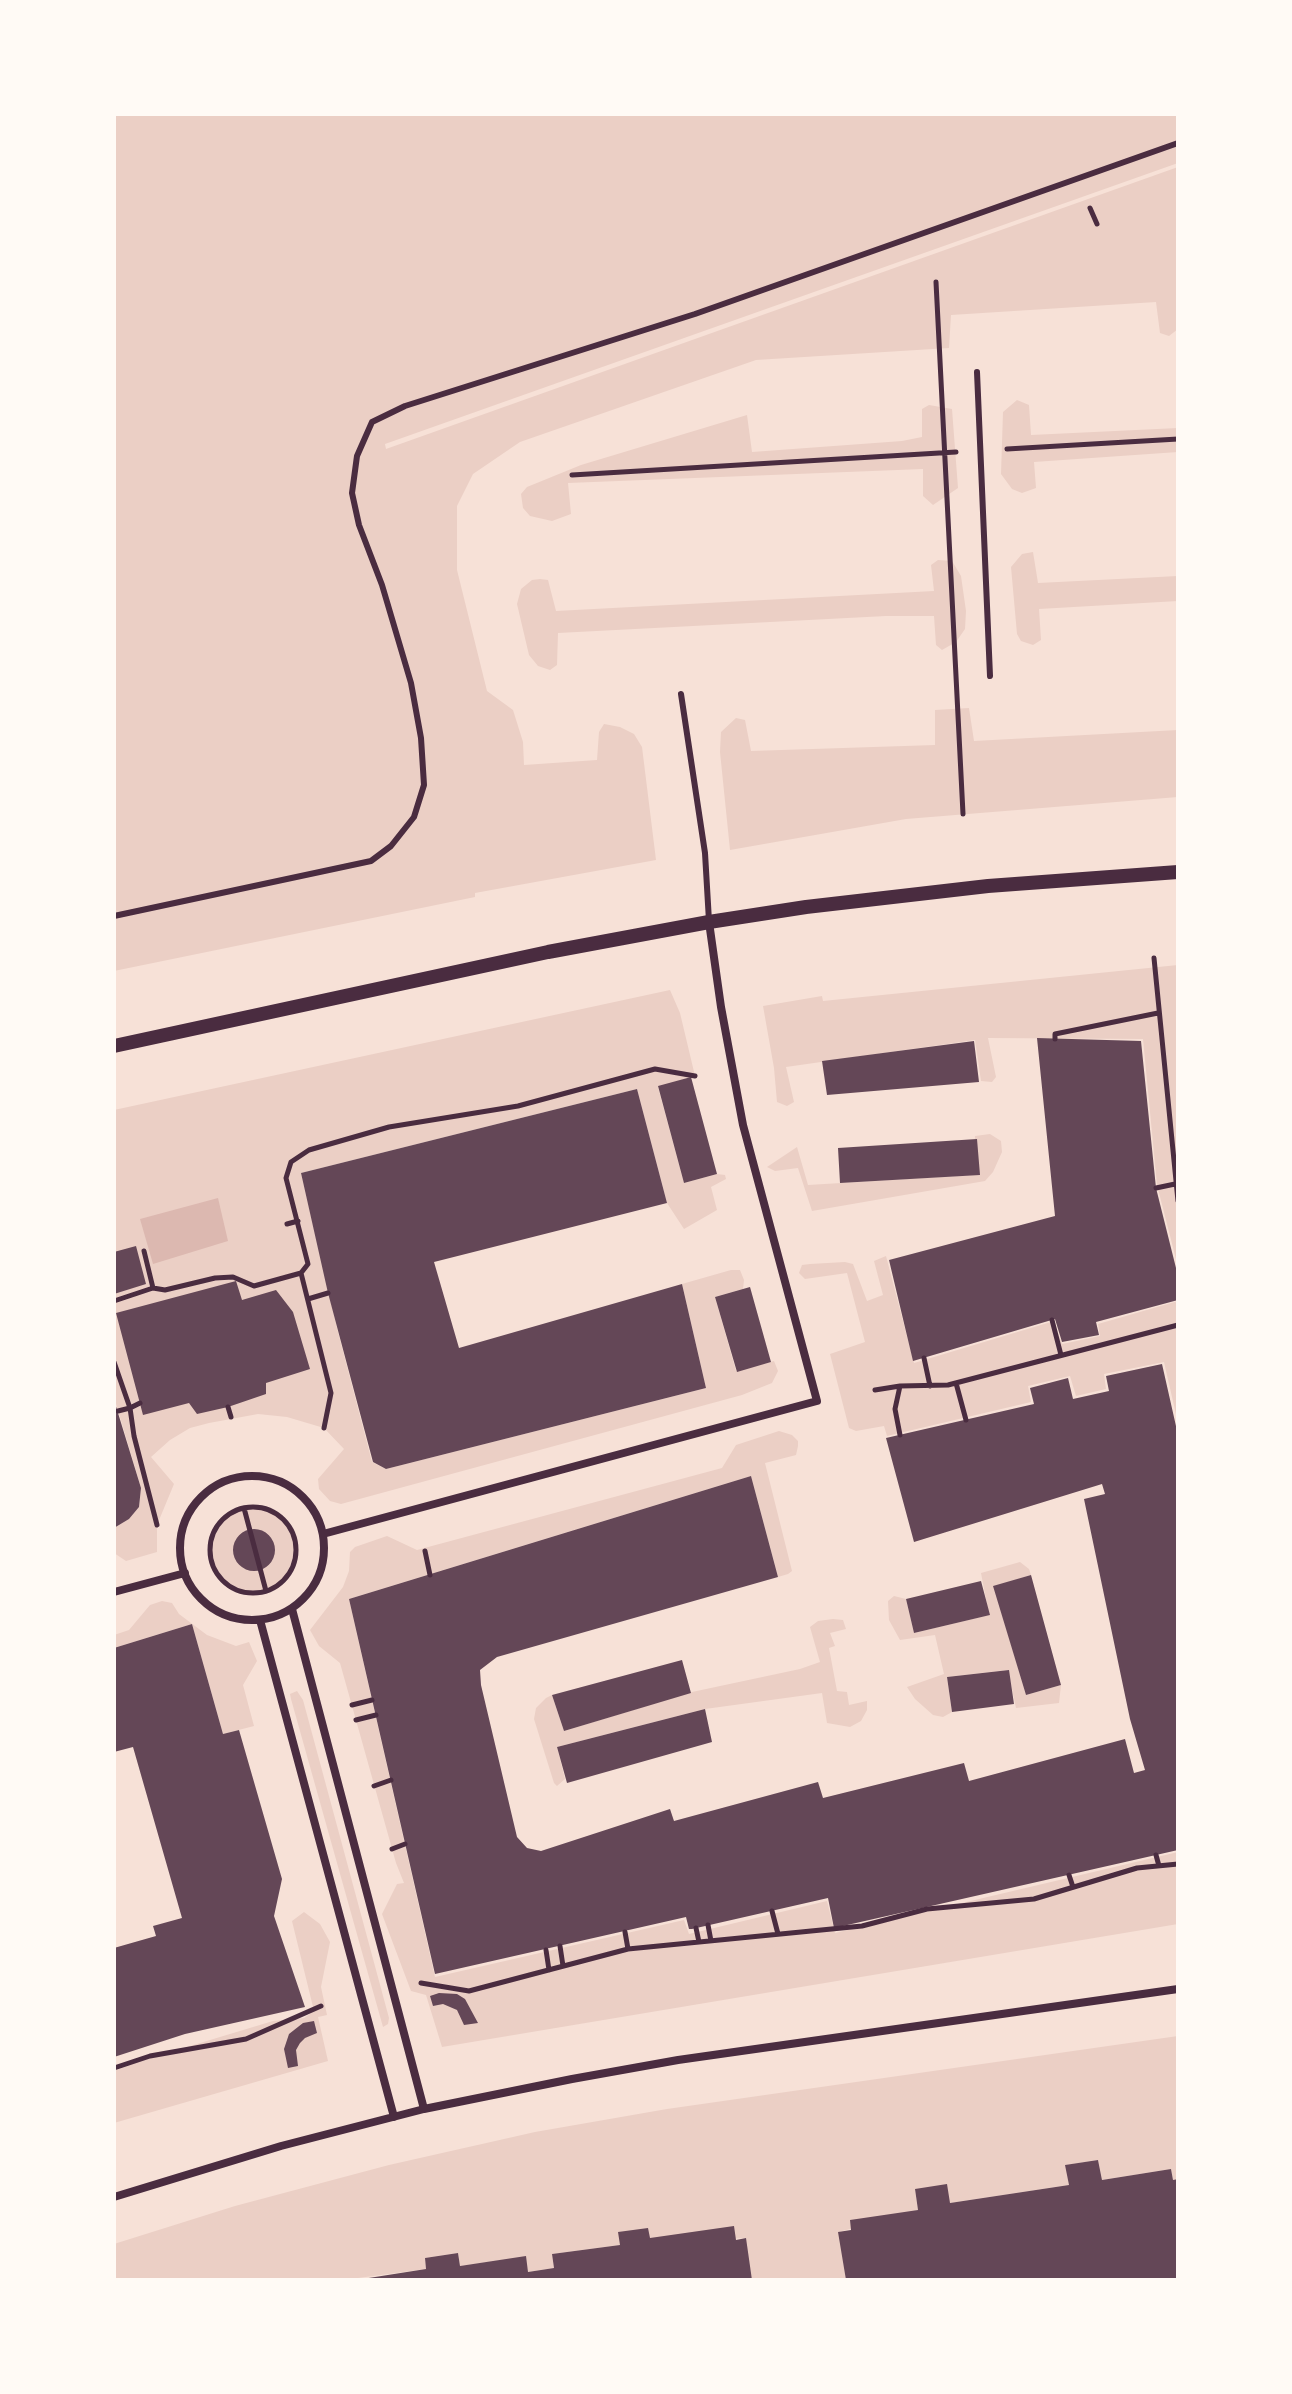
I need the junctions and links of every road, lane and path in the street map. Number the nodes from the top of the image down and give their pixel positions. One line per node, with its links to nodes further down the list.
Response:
1 (1178, 143): 15 (lane)
2 (1090, 208): 3 (path)
3 (1097, 224)
4 (936, 282): 9 (path)
5 (977, 372): 11 (lane)
6 (1178, 439): 7 (path)
7 (1002, 449)
8 (957, 452): 9 (path)
9 (944, 453): 10 (path); 13 (path)
10 (572, 475)
11 (990, 676)
12 (681, 694): 16 (lane)
13 (963, 814)
14 (1178, 872): 16 (street)
15 (114, 916)
16 (709, 922): 20 (street); 52 (street)
17 (1154, 958): 18 (path)
18 (1158, 1013): 19 (path); 22 (path)
19 (1055, 1039)
20 (114, 1046)
21 (695, 1076): 25 (path)
22 (1175, 1184): 23 (path); 24 (path)
23 (1156, 1188)
24 (1178, 1201)
25 (298, 1221): 26 (path); 28 (path)
26 (287, 1224)
27 (144, 1251): 29 (path)
28 (301, 1273): 29 (path); 31 (path)
29 (153, 1288): 32 (path)
30 (328, 1293): 31 (path)
31 (308, 1299): 48 (path)
32 (114, 1301)
33 (1052, 1320): 35 (path)
34 (1178, 1325): 35 (path)
35 (1061, 1355): 38 (path)
36 (924, 1358): 40 (path)
37 (114, 1362): 44 (path)
38 (956, 1383): 40 (path); 47 (path)
39 (900, 1386): 40 (path); 41 (path); 49 (path)
40 (930, 1386)
41 (875, 1390)
42 (140, 1403): 44 (path)
43 (228, 1407): 46 (path)
44 (130, 1408): 45 (path); 51 (path)
45 (118, 1411)
46 (231, 1417)
47 (966, 1420)
48 (324, 1428)
49 (900, 1435)
50 (244, 1508): 56 (path); 56 (path); 56 (path)
51 (157, 1525)
52 (323, 1534): 54 (street); 58 (street)
53 (425, 1551): 55 (path)
54 (185, 1573): 57 (street); 59 (street)
55 (430, 1575)
56 (266, 1591)
57 (114, 1592)
58 (292, 1609): 59 (street); 89 (street)
59 (260, 1620): 90 (street)
60 (372, 1700): 61 (path)
61 (352, 1705)
62 (376, 1715): 63 (path)
63 (356, 1720)
64 (391, 1780): 65 (path)
65 (374, 1786)
66 (405, 1844): 67 (path)
67 (392, 1849)
68 (1156, 1855): 70 (path)
69 (1178, 1864): 70 (path)
70 (1159, 1866): 72 (path)
71 (1069, 1875): 72 (path)
72 (1073, 1887): 77 (path)
73 (772, 1911): 77 (path)
74 (708, 1925): 78 (path)
75 (696, 1928): 79 (path)
76 (625, 1932): 81 (path)
77 (778, 1934): 78 (path)
78 (711, 1941): 79 (path)
79 (699, 1942): 81 (path)
80 (560, 1946): 83 (path)
81 (628, 1949): 83 (path)
82 (546, 1950): 84 (path)
83 (563, 1966): 84 (path)
84 (549, 1970): 85 (path)
85 (421, 1983)
86 (1178, 1989): 89 (street)
87 (321, 2006): 88 (path)
88 (114, 2068)
89 (424, 2109): 90 (street)
90 (394, 2117): 91 (street)
91 (114, 2197)

